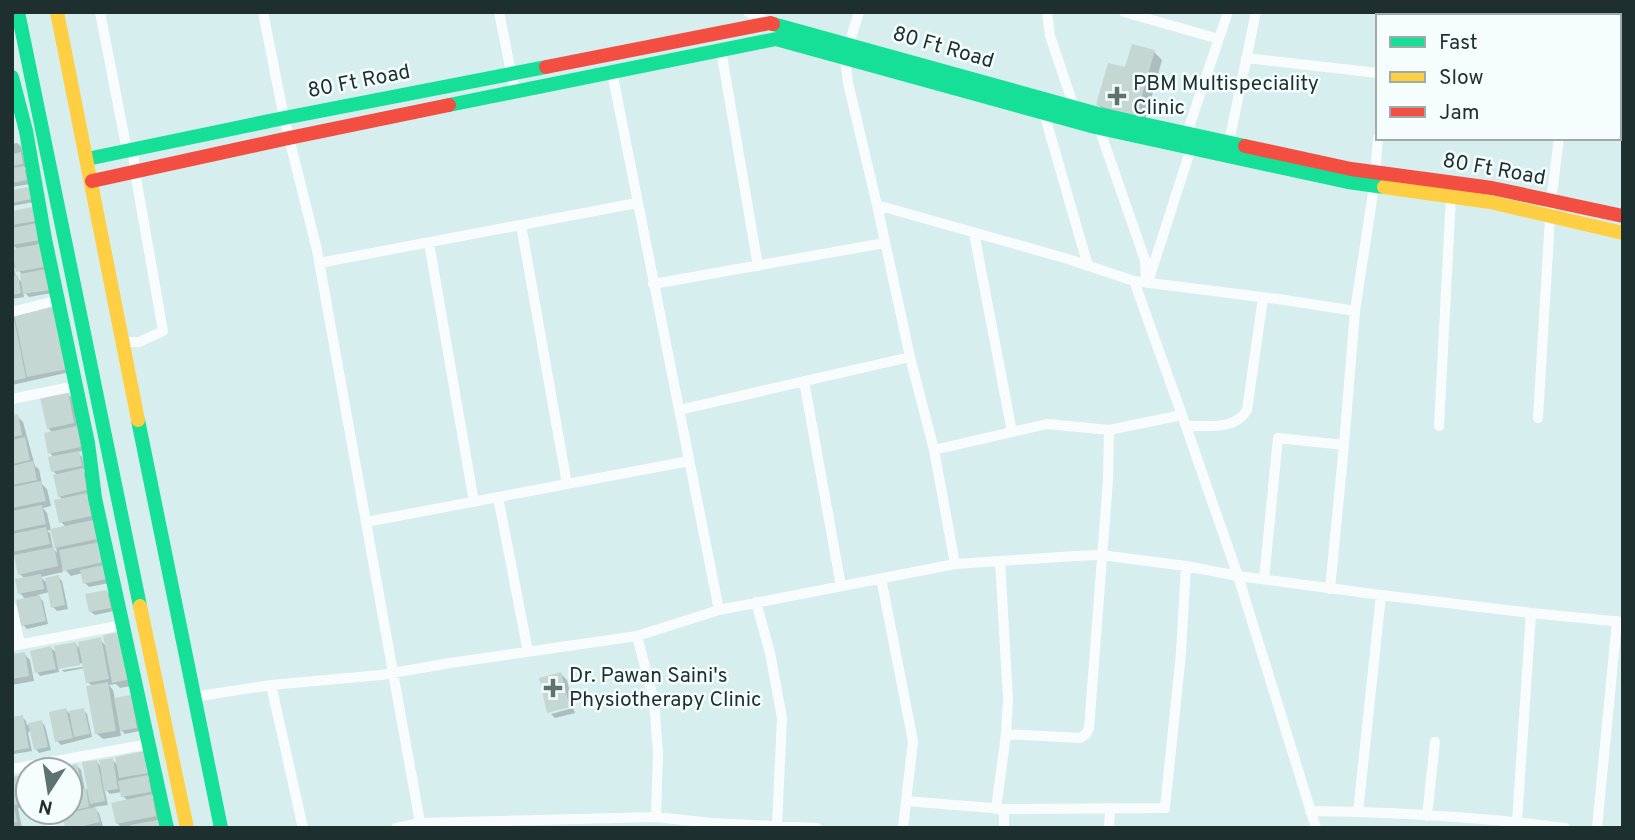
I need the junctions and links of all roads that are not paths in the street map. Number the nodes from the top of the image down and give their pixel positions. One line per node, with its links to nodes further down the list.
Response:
1 (18, 12): 116 (main road)
2 (57, 12): 35 (main road)
3 (100, 12): 34 (street)
4 (263, 12): 26 (street)
5 (499, 12): 20 (street)
6 (748, 12): 12 (street)
7 (859, 12): 14 (street)
8 (1047, 12): 24 (street)
9 (1228, 12): 13 (street)
10 (1256, 12): 17 (street)
11 (1131, 13): 13 (street)
12 (770, 23): 14 (main road, 80 Ft Road); 20 (main road, 80 Ft Road)
13 (1219, 39): 28 (street)
14 (850, 44): 16 (street); 24 (main road, 80 Ft Road)
15 (721, 50): 16 (main road, 80 Ft Road); 18 (main road, 80 Ft Road); 50 (street)
16 (845, 58): 25 (main road, 80 Ft Road); 41 (street)
17 (1246, 58): 19 (street); 32 (street)
18 (612, 72): 22 (main road, 80 Ft Road); 40 (street)
19 (1376, 73)
20 (512, 75): 22 (street); 26 (main road, 80 Ft Road)
21 (12, 77): 23 (main road)
22 (515, 92): 29 (main road, 80 Ft Road)
23 (15, 94): 56 (main road)
24 (1074, 107): 28 (main road, 80 Ft Road)
25 (1044, 113): 27 (main road, 80 Ft Road); 51 (street)
26 (284, 118): 29 (street); 34 (main road, 80 Ft Road)
27 (1099, 128): 33 (main road, 80 Ft Road); 53 (street)
28 (1187, 133): 32 (main road, 80 Ft Road)
29 (289, 138): 36 (main road, 80 Ft Road); 49 (street)
30 (1378, 140): 37 (street)
31 (1559, 140): 42 (street)
32 (1229, 142): 37 (main road, 80 Ft Road)
33 (1191, 148): 37 (main road, 80 Ft Road); 53 (street)
34 (130, 150): 35 (main road, 80 Ft Road); 36 (street)
35 (87, 159): 38 (main road)
36 (135, 172): 38 (main road, 80 Ft Road); 59 (street)
37 (1374, 179): 39 (main road, 80 Ft Road); 42 (main road, 80 Ft Road); 57 (street)
38 (92, 181): 98 (main road)
39 (1451, 196): 42 (main road, 80 Ft Road); 67 (street)
40 (637, 203): 44 (street); 54 (street)
41 (877, 205): 45 (street); 48 (street)
42 (1550, 208): 43 (main road, 80 Ft Road); 46 (main road, 80 Ft Road); 65 (street)
43 (1623, 216)
44 (521, 225): 47 (street); 73 (street)
45 (974, 233): 51 (street); 69 (street)
46 (1623, 233)
47 (429, 243): 49 (street); 75 (street)
48 (885, 243): 50 (street); 60 (street)
49 (320, 263): 76 (street)
50 (758, 266): 54 (street)
51 (1088, 266): 52 (street)
52 (1134, 282): 53 (street); 66 (street)
53 (1147, 283): 55 (street)
54 (653, 284): 64 (street)
55 (1263, 298): 57 (street); 66 (street)
56 (58, 300): 58 (street); 62 (main road)
57 (1355, 311): 70 (street)
58 (12, 312)
59 (129, 341)
60 (910, 357): 61 (street); 71 (street)
61 (804, 381): 64 (street); 84 (street)
62 (76, 386): 63 (street); 92 (main road)
63 (12, 399)
64 (679, 410): 72 (street)
65 (1538, 418)
66 (1184, 420): 68 (street); 81 (street)
67 (1439, 426)
68 (1109, 430): 69 (street); 77 (street)
69 (1012, 432): 71 (street)
70 (1344, 445): 83 (street); 85 (street)
71 (933, 450): 79 (street)
72 (689, 461): 73 (street); 89 (street)
73 (567, 484): 74 (street)
74 (498, 497): 75 (street); 95 (street)
75 (474, 502): 76 (street)
76 (366, 522): 96 (street)
77 (1101, 555): 78 (street); 80 (street); 99 (street)
78 (1000, 561): 79 (street); 99 (street)
79 (955, 564): 82 (street)
80 (1186, 566): 81 (street); 105 (street)
81 (1238, 576): 83 (street); 106 (street)
82 (881, 578): 84 (street); 103 (street)
83 (1264, 579): 85 (street)
84 (841, 586): 87 (street)
85 (1330, 589): 86 (street)
86 (1381, 595): 90 (street); 107 (street)
87 (756, 602): 89 (street); 114 (street)
88 (12, 608): 94 (street)
89 (719, 610): 93 (street)
90 (1531, 613): 91 (street); 110 (street)
91 (1620, 621): 126 (street)
92 (123, 625): 94 (street); 101 (main road)
93 (637, 636): 95 (street); 109 (street)
94 (16, 645)
95 (528, 652): 96 (street)
96 (393, 673): 97 (street); 112 (street)
97 (271, 685): 98 (street); 118 (street)
98 (193, 697): 117 (main road)
99 (1006, 734): 104 (street)
100 (1435, 742): 108 (street)
101 (149, 744): 102 (street); 115 (main road)
102 (84, 758)
103 (906, 802): 104 (street); 121 (street)
104 (1000, 808): 105 (street); 122 (street)
105 (1110, 808): 123 (street)
106 (1310, 811): 107 (street); 124 (street)
107 (1358, 812): 108 (street)
108 (1427, 816): 110 (street)
109 (656, 817): 111 (street); 113 (street)
110 (1517, 822): 125 (street)
111 (569, 823): 112 (street)
112 (421, 825): 119 (street)
113 (711, 825): 114 (street)
114 (777, 826): 120 (street)
115 (167, 828)
116 (187, 828)
117 (221, 828)
118 (303, 828)
119 (396, 828)
120 (816, 828)
121 (903, 828)
122 (1003, 828)
123 (1110, 828)
124 (1315, 828)
125 (1565, 828)
126 (1597, 828)

